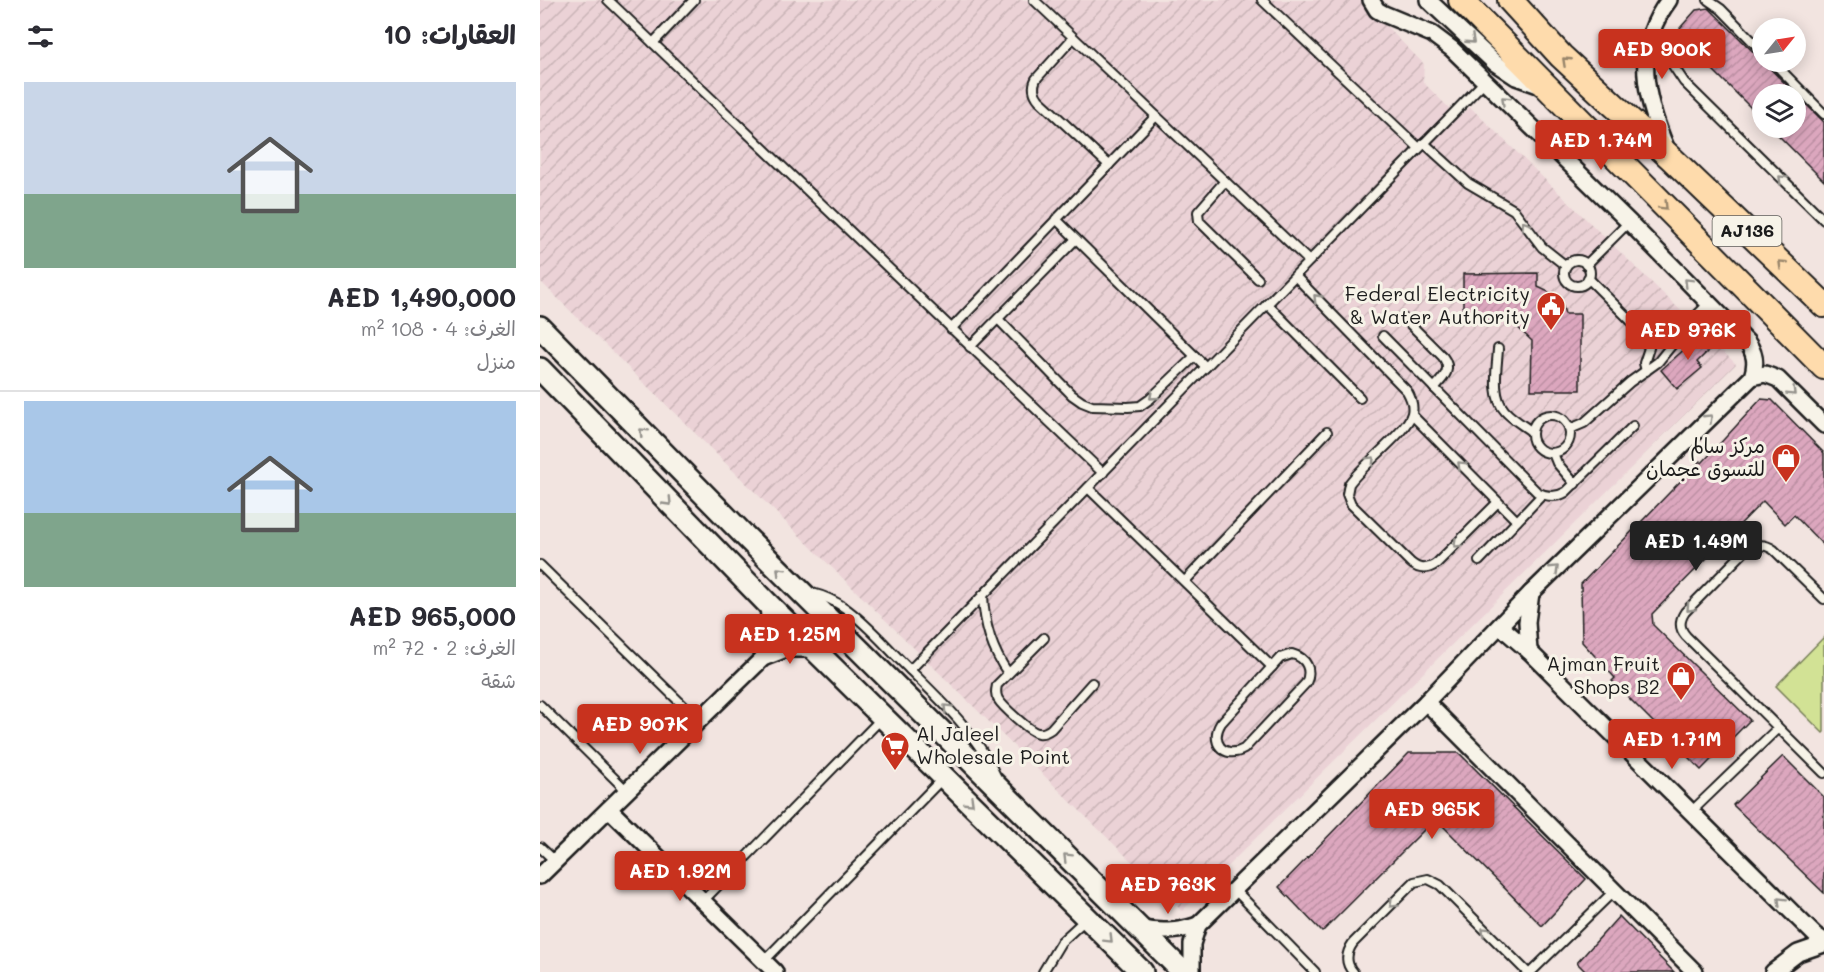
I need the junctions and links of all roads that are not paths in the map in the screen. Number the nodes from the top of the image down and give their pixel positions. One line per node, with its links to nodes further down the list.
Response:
1 (608, 0): 14 (lane)
2 (694, 0): 14 (lane)
3 (1034, 0): 12 (lane)
4 (1262, 0): 20 (lane)
5 (1371, 0): 16 (street)
6 (1428, 0): 17 (street, one-way to 17)
7 (1461, 0): 17 (main road, AJ136)
8 (1510, 0): 21 (main road, AJ136, one-way to 8)
9 (1669, 0): 11 (street)
10 (1708, 0): 13 (lane)
11 (1655, 24): 21 (street); 25 (lane, one-way to 11)
12 (1074, 38): 19 (lane); 22 (lane)
13 (1752, 41)
14 (653, 43): 41 (lane)
15 (1783, 72): 18 (lane)
16 (1485, 81): 20 (lane); 26 (street, one-way to 16)
17 (1546, 88): 48 (main road, AJ136, one-way to 48)
18 (1824, 114)
19 (1156, 116): 22 (lane); 23 (lane)
20 (1422, 145): 28 (lane); 30 (lane, one-way to 20)
21 (1671, 158): 36 (main road, AJ136, one-way to 21)
22 (1108, 165): 24 (lane)
23 (1225, 181): 28 (lane); 33 (lane)
24 (1056, 219): 27 (lane); 41 (lane)
25 (1824, 220)
26 (1629, 222): 29 (lane); 34 (street, one-way to 26)
27 (1076, 239): 37 (lane); 46 (lane)
28 (1309, 261): 31 (lane)
29 (1586, 265): 30 (lane); 32 (lane)
30 (1566, 266): 32 (lane)
31 (1295, 276): 35 (lane); 54 (lane, one-way to 31)
32 (1588, 278): 39 (lane)
33 (1258, 279)
34 (1709, 303): 43 (lane); 51 (street)
35 (1268, 304): 47 (lane); 53 (lane)
36 (1824, 305)
37 (998, 319): 44 (lane); 46 (lane, one-way to 37)
38 (1405, 319): 52 (lane)
39 (1635, 325): 43 (lane); 50 (lane)
40 (540, 327): 70 (main road, one-way to 40)
41 (951, 329): 44 (lane)
42 (1383, 336): 52 (lane)
43 (1676, 339): 50 (lane)
44 (970, 347): 61 (lane)
45 (1498, 349): 59 (lane)
46 (1196, 356): 47 (lane)
47 (1206, 367): 61 (lane)
48 (1824, 367)
49 (540, 369): 74 (main road, one-way to 74)
50 (1646, 371): 57 (lane)
51 (1752, 377): 55 (street, one-way to 55); 71 (street, one-way to 51)
52 (1434, 387): 64 (lane)
53 (1360, 398)
54 (1412, 415): 65 (lane, one-way to 54); 65 (lane, one-way to 54)
55 (1824, 425)
56 (1633, 426): 62 (lane)
57 (1570, 429): 59 (lane); 60 (lane)
58 (1327, 432): 69 (lane)
59 (1532, 432): 60 (lane)
60 (1553, 453): 62 (lane)
61 (1102, 473): 63 (lane)
62 (1575, 484): 64 (lane)
63 (1088, 488): 69 (lane); 72 (lane)
64 (1542, 495): 66 (lane)
65 (1498, 502): 66 (lane)
66 (1517, 521): 67 (lane)
67 (1479, 561)
68 (540, 565): 88 (lane)
69 (1185, 581): 80 (lane)
70 (800, 590): 81 (lane); 90 (main road)
71 (1531, 593): 75 (street); 78 (street)
72 (983, 595): 81 (lane); 82 (lane)
73 (1824, 599): 89 (lane, one-way to 89)
74 (768, 604): 77 (main road); 79 (street)
75 (1500, 626): 78 (street); 85 (street)
76 (1044, 638): 82 (lane)
77 (812, 649): 79 (street); 83 (main road)
78 (1529, 651): 96 (street)
79 (763, 658): 88 (street)
80 (1272, 667): 80 (lane)
81 (910, 670): 94 (lane, one-way to 81)
82 (1008, 673): 84 (lane)
83 (838, 674): 87 (main road); 90 (main road)
84 (1092, 683)
85 (1426, 702): 100 (street); 101 (street)
86 (540, 705): 93 (lane)
87 (883, 717): 92 (main road); 102 (lane)
88 (699, 721): 93 (street)
89 (1778, 728): 91 (lane); 96 (lane)
90 (974, 764): 94 (main road)
91 (1824, 773)
92 (944, 777): 103 (main road, one-way to 103); 107 (lane)
93 (627, 791): 95 (street)
94 (1001, 791): 105 (main road, one-way to 94)
95 (609, 809): 98 (street); 102 (street)
96 (1691, 812): 106 (street, one-way to 96)
97 (540, 847): 98 (lane)
98 (555, 861): 99 (street)
99 (540, 876)
100 (1234, 889): 104 (street); 112 (lane)
101 (1614, 891): 115 (lane); 116 (street)
102 (703, 901): 107 (street)
103 (1087, 917): 108 (lane); 109 (main road, one-way to 109)
104 (1198, 924): 105 (street); 111 (street)
105 (1139, 928): 110 (main road)
106 (1824, 942): 117 (street)
107 (769, 967)
108 (1043, 972)
109 (1142, 972)
110 (1183, 972)
111 (1192, 972)
112 (1315, 972)
113 (1353, 972): 114 (lane, one-way to 113)
114 (1527, 972)
115 (1531, 972)
116 (1695, 972)
117 (1773, 972)

